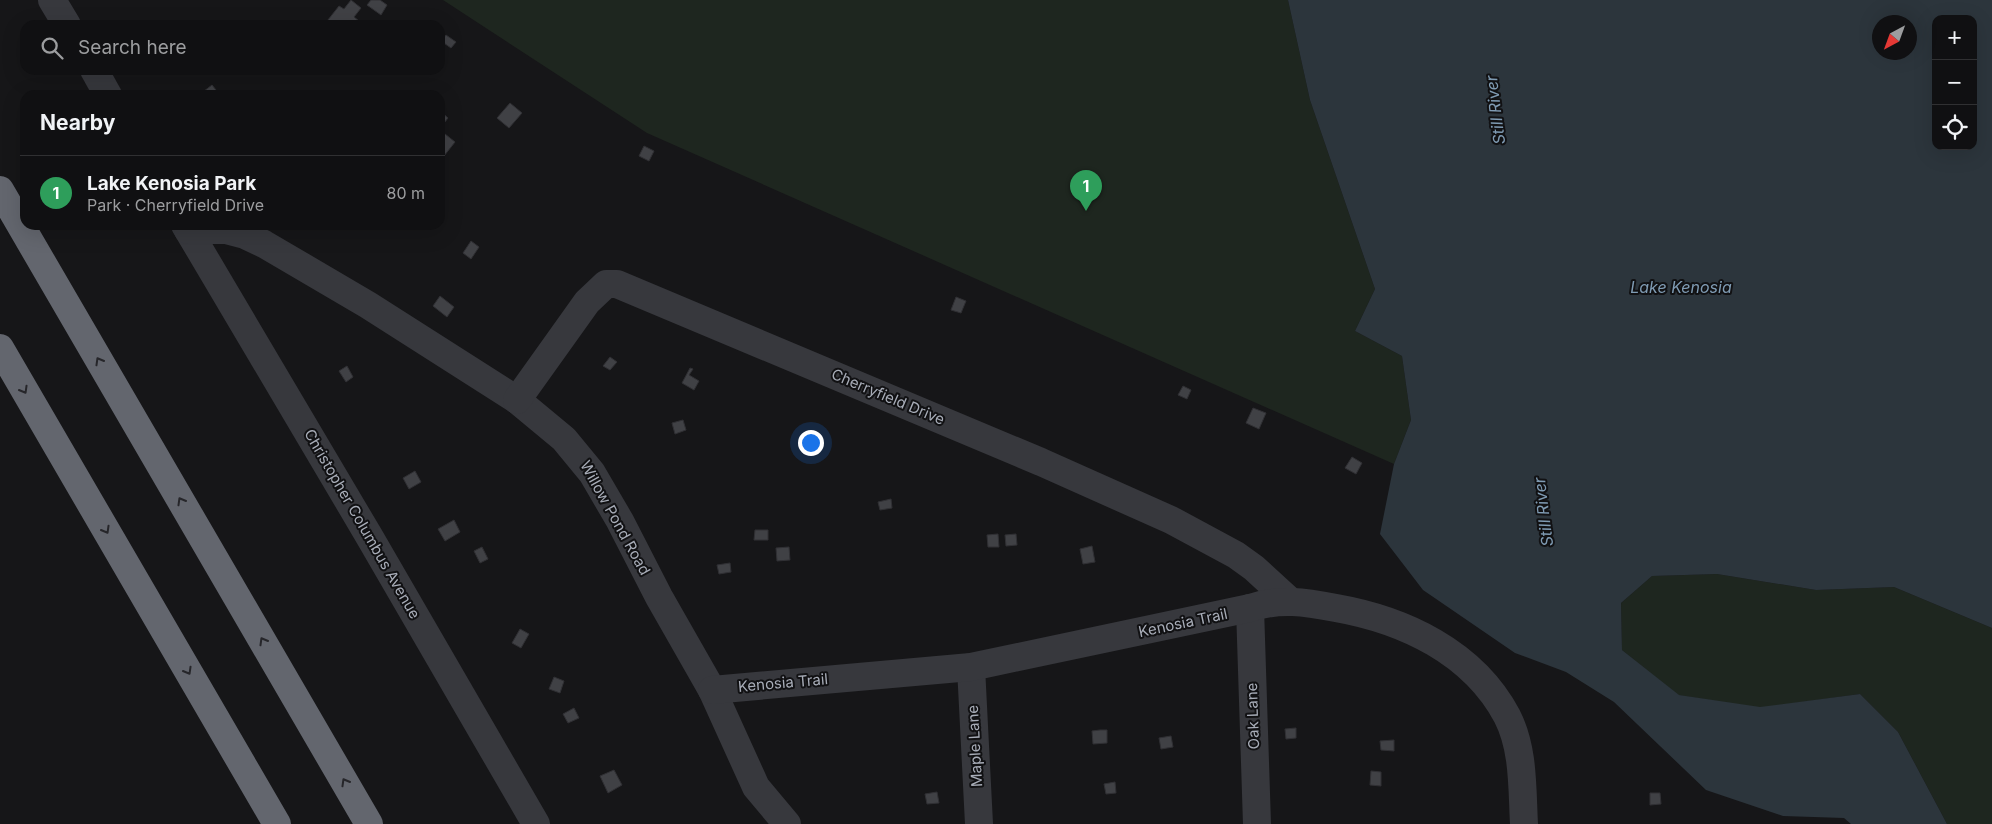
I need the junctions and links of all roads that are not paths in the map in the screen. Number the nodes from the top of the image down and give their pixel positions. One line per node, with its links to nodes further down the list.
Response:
1 (52, 0): 2 (street)
2 (64, 20)
3 (97, 75): 4 (street)
4 (105, 90)
5 (0, 190): 6 (highway, one-way to 5)
6 (20, 224)
7 (23, 230): 17 (highway, one-way to 7)
8 (189, 230): 18 (street, Christopher Columbus Avenue)
9 (226, 230): 11 (street, Willow Pond Road)
10 (0, 348): 16 (highway, one-way to 16)
11 (517, 400): 12 (street, Cherryfield Drive); 15 (street, Willow Pond Road)
12 (1289, 600): 13 (street, Kenosia Trail); 22 (street, Kenosia Trail)
13 (1250, 608): 14 (street, Kenosia Trail); 21 (street, Oak Lane)
14 (971, 667): 15 (street, Kenosia Trail); 20 (street, Maple Lane)
15 (712, 690): 19 (street, Willow Pond Road)
16 (277, 824)
17 (369, 824)
18 (536, 824)
19 (787, 824)
20 (980, 824)
21 (1257, 824)
22 (1524, 824)

